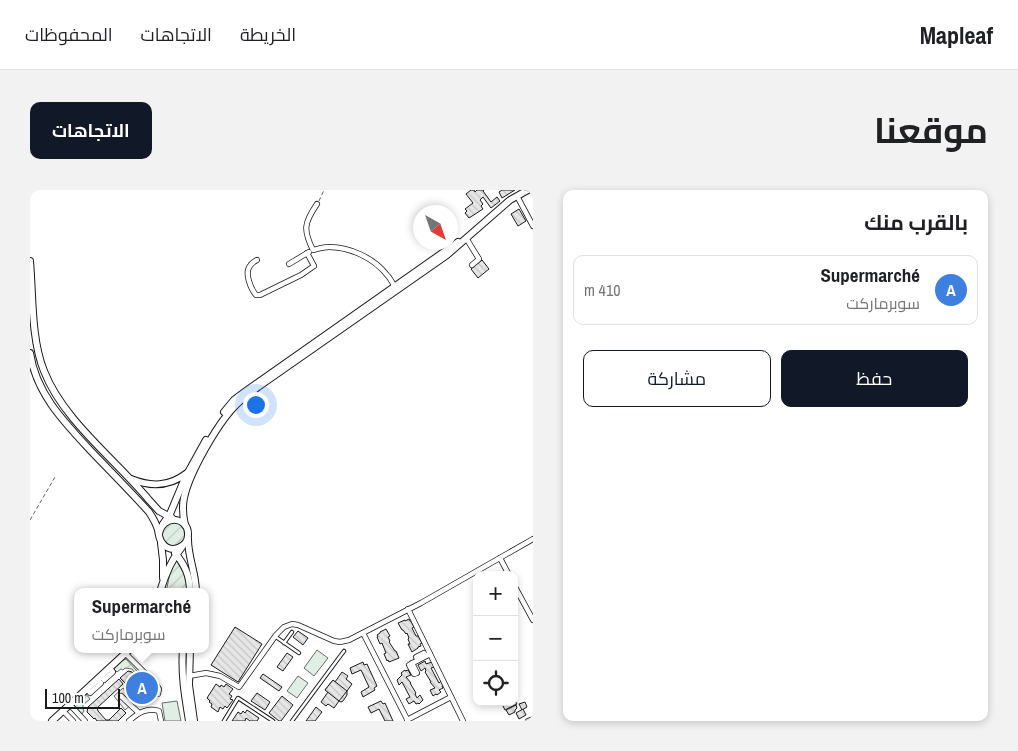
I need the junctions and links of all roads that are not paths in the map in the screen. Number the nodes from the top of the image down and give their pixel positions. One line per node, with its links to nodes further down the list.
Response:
1 (528, 190): 2 (main road)
2 (516, 196): 4 (street); 5 (main road)
3 (317, 204): 6 (street)
4 (533, 226)
5 (466, 238): 11 (street); 12 (main road)
6 (313, 250): 7 (street); 12 (street)
7 (307, 253): 8 (street); 10 (street)
8 (257, 260)
9 (30, 261): 15 (main road)
10 (289, 264)
11 (472, 265)
12 (395, 288): 14 (main road); 17 (main road)
13 (30, 353): 19 (main road)
14 (189, 471): 15 (main road); 16 (main road)
15 (129, 478): 16 (main road)
16 (172, 518): 17 (main road); 19 (main road)
17 (185, 525): 18 (main road)
18 (188, 537): 21 (main road); 29 (main road)
19 (160, 538): 22 (main road); 26 (main road)
20 (533, 539): 24 (street)
21 (183, 546): 22 (main road); 23 (main road)
22 (171, 549): 23 (main road)
23 (176, 554): 26 (main road); 28 (main road)
24 (500, 558): 25 (street); 31 (street)
25 (507, 571)
26 (163, 581): 27 (main road)
27 (161, 588)
28 (190, 588)
29 (196, 588)
30 (518, 592): 32 (street)
31 (408, 609): 34 (street); 43 (street)
32 (533, 620)
33 (292, 632): 36 (lane)
34 (364, 633): 35 (street); 63 (street)
35 (275, 637): 36 (lane); 45 (street)
36 (284, 643): 42 (lane)
37 (344, 651): 62 (lane)
38 (126, 653): 49 (main road)
39 (130, 653): 46 (street)
40 (183, 653): 58 (main road)
41 (190, 653): 45 (main road)
42 (299, 653)
43 (428, 655): 44 (street); 48 (street)
44 (412, 664)
45 (189, 676): 59 (main road)
46 (158, 694)
47 (121, 696): 51 (street)
48 (451, 697): 63 (street); 64 (street)
49 (70, 705): 50 (main road); 55 (street)
50 (63, 710): 53 (main road); 54 (street)
51 (139, 713): 56 (street); 57 (street)
52 (533, 719): 65 (street)
53 (52, 721)
54 (72, 721)
55 (85, 721)
56 (129, 721)
57 (160, 721)
58 (189, 721)
59 (194, 721)
60 (224, 721): 61 (lane)
61 (273, 721)
62 (292, 721)
63 (407, 721)
64 (463, 721)
65 (528, 721)

